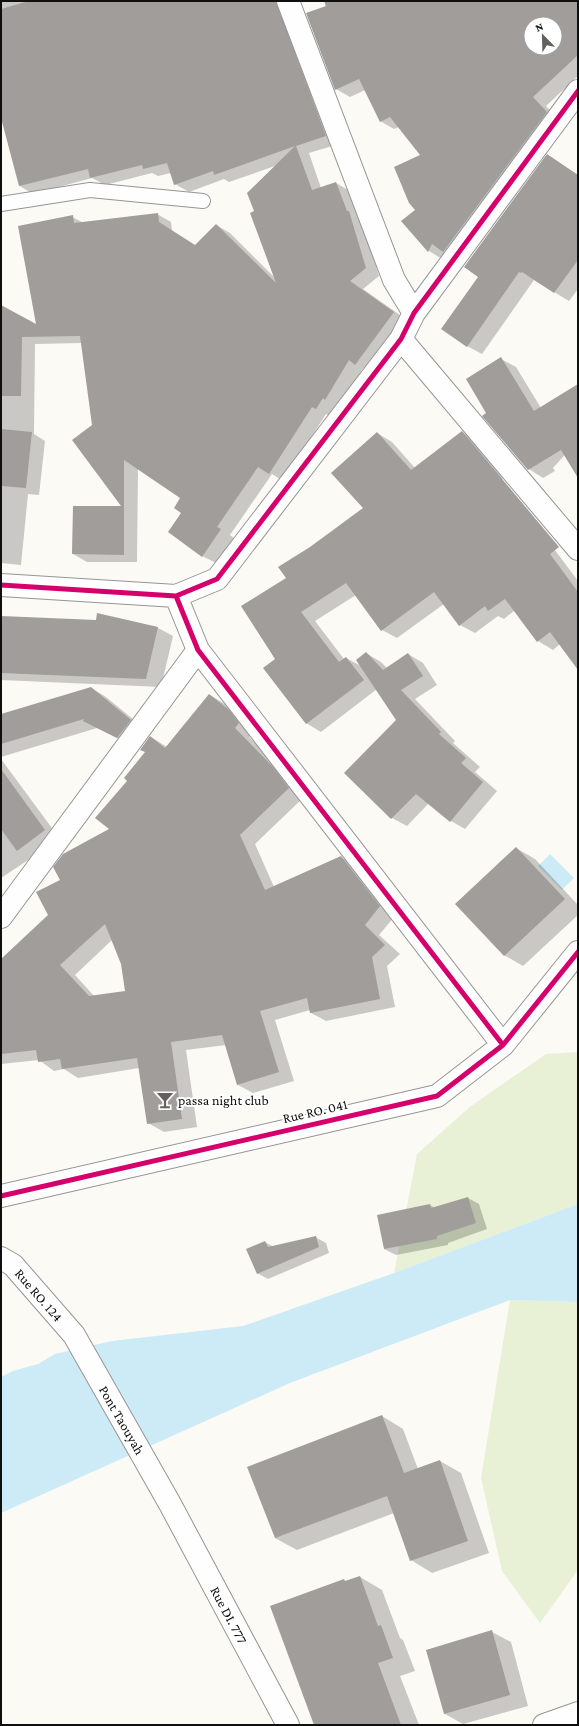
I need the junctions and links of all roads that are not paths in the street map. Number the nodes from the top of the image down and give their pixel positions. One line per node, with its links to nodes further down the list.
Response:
1 (288, 1): 5 (street)
2 (578, 91): 5 (street)
3 (203, 201): 4 (lane)
4 (1, 204)
5 (414, 313): 6 (street)
6 (402, 339): 7 (street); 9 (street)
7 (576, 542)
8 (1, 585): 9 (street)
9 (176, 596): 10 (street)
10 (198, 650): 11 (street); 13 (street)
11 (1, 917)
12 (578, 952): 13 (street, Rue RO. 041)
13 (503, 1045): 14 (street, Rue RO. 041)
14 (1, 1196)
15 (1, 1258): 16 (street, Rue RO. 124)
16 (74, 1335): 17 (street, Pont Taouyah)
17 (170, 1504): 19 (street, Rue DI. 777)
18 (578, 1713): 20 (street)
19 (288, 1725)
20 (544, 1725)

